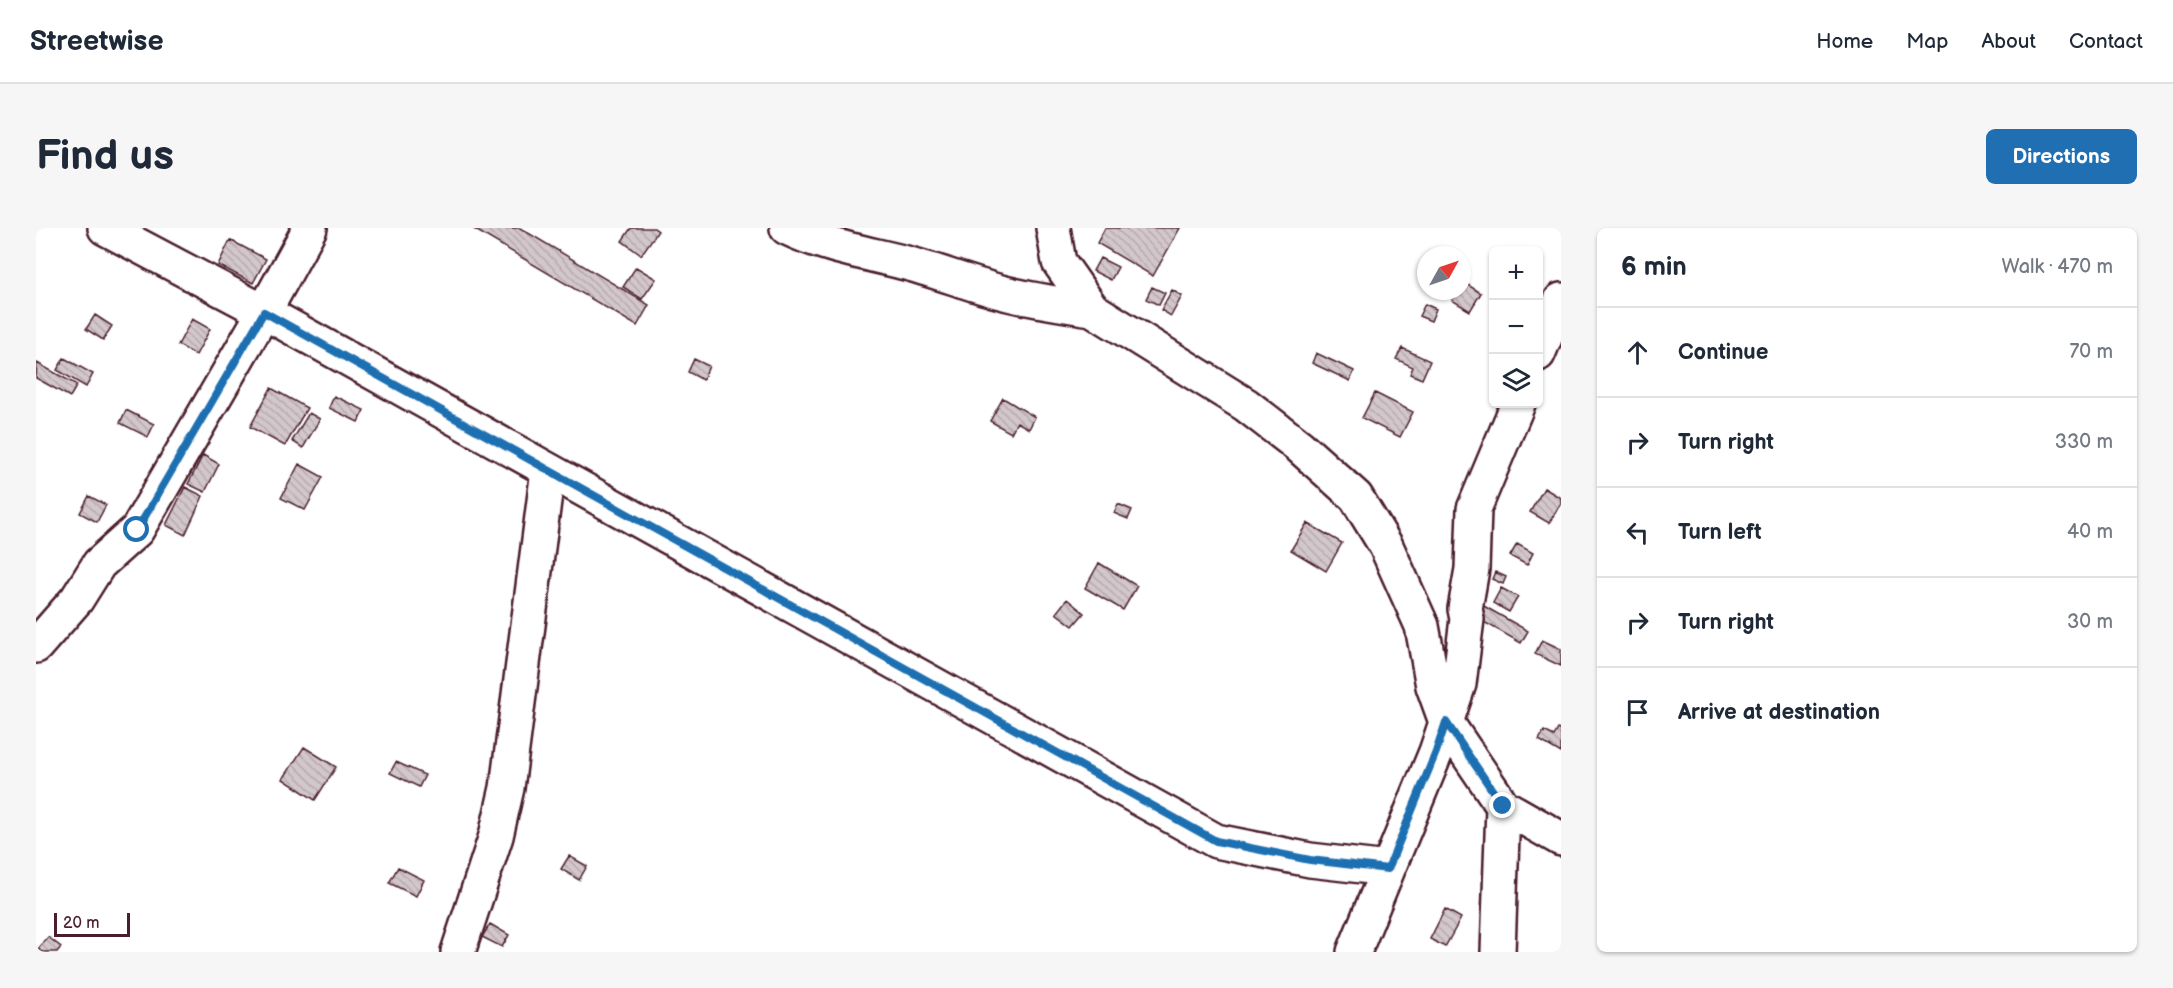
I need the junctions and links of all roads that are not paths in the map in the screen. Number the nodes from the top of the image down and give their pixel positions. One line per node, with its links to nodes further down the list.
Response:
1 (105, 228): 7 (street)
2 (310, 228): 7 (street)
3 (787, 228): 6 (street)
4 (1053, 228): 6 (street)
5 (1561, 300): 8 (street)
6 (1092, 309): 12 (street)
7 (264, 312): 10 (street); 11 (street)
8 (1543, 344)
9 (1516, 408): 12 (street)
10 (548, 470): 15 (street); 16 (street)
11 (36, 646)
12 (1446, 722): 13 (street); 15 (street)
13 (1503, 806): 14 (street); 18 (street)
14 (1561, 839)
15 (1388, 869): 17 (street)
16 (459, 952)
17 (1354, 952)
18 (1498, 952)

